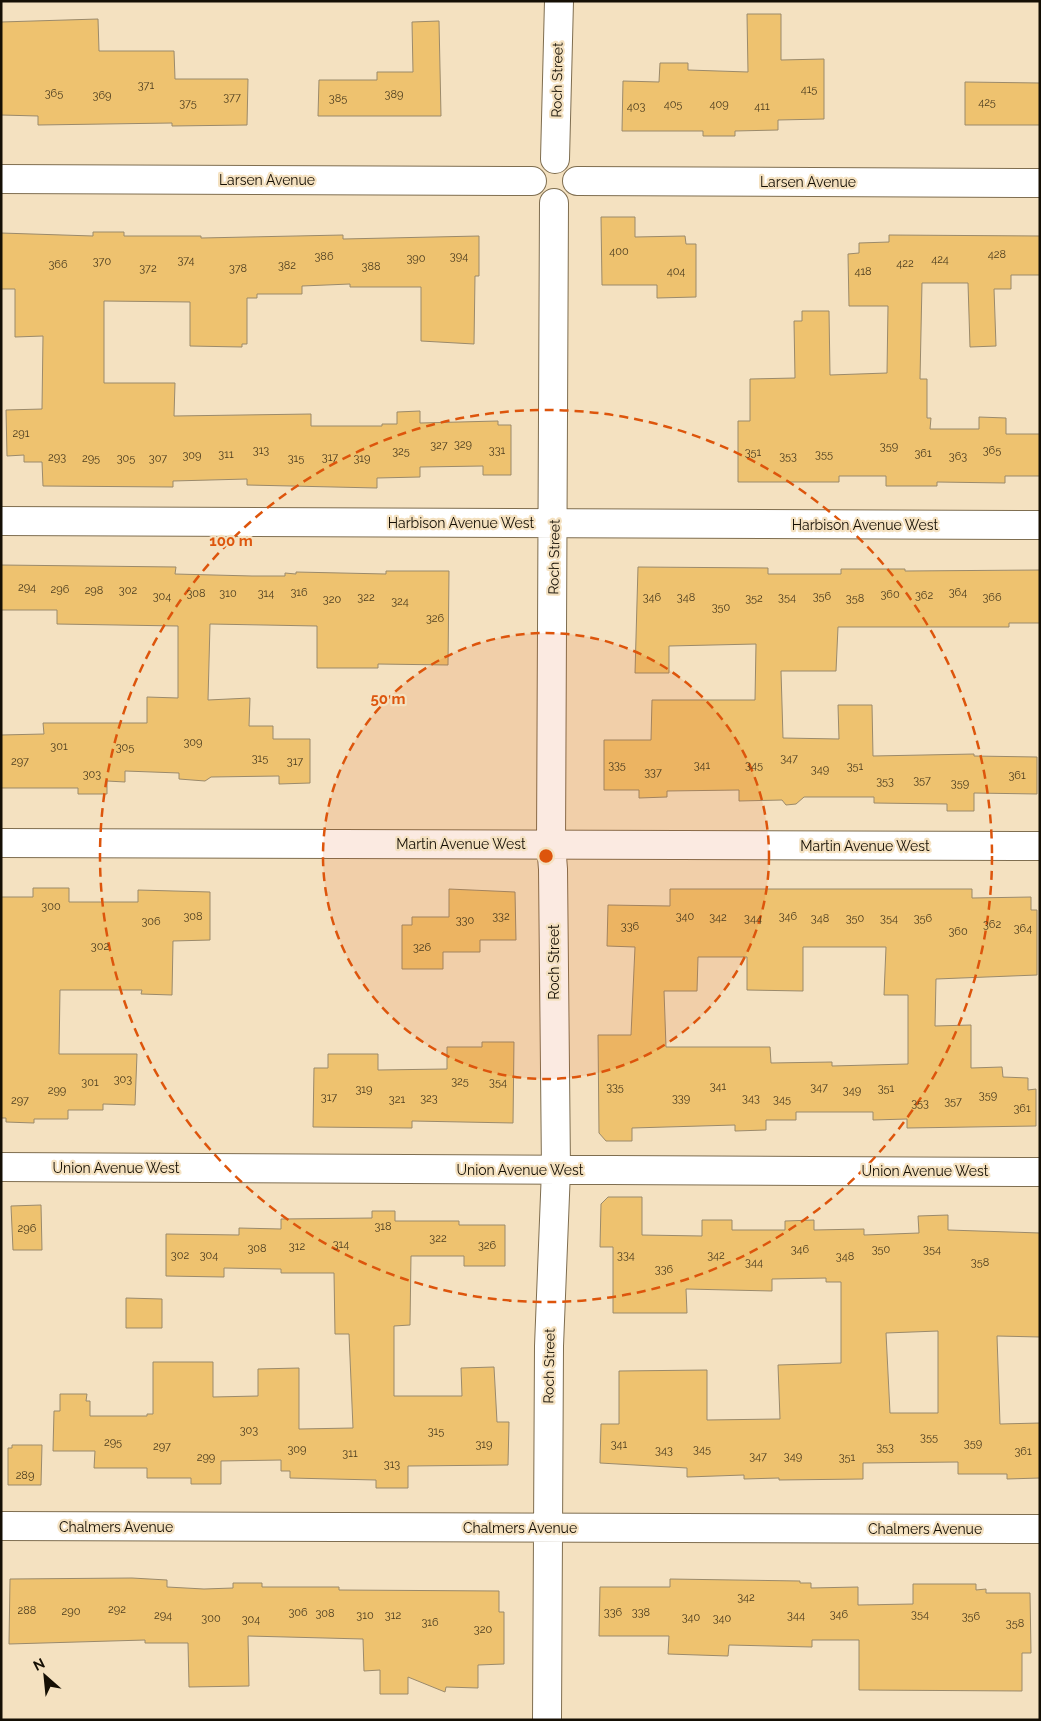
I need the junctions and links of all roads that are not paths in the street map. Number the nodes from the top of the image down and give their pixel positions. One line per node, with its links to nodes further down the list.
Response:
1 (559, 1): 2 (street, Roch Street)
2 (555, 159): 4 (street); 5 (street)
3 (1, 179): 4 (street, Larsen Avenue)
4 (532, 181): 7 (street)
5 (577, 181): 6 (street, Larsen Avenue); 7 (street)
6 (1040, 183)
7 (554, 203): 9 (street, Roch Street)
8 (1, 521): 9 (street, Harbison Avenue West)
9 (554, 523): 10 (street, Harbison Avenue West); 12 (street, Roch Street)
10 (1040, 525)
11 (1, 843): 12 (street, Martin Avenue West)
12 (551, 844): 13 (street, Martin Avenue West); 15 (street, Roch Street)
13 (1040, 846)
14 (1, 1167): 15 (street, Union Avenue West)
15 (556, 1170): 16 (street, Union Avenue West); 18 (street, Roch Street)
16 (1040, 1172)
17 (1, 1526): 18 (street, Chalmers Avenue)
18 (547, 1528): 19 (street, Chalmers Avenue); 20 (street, Roch Street)
19 (1040, 1529)
20 (547, 1720)

